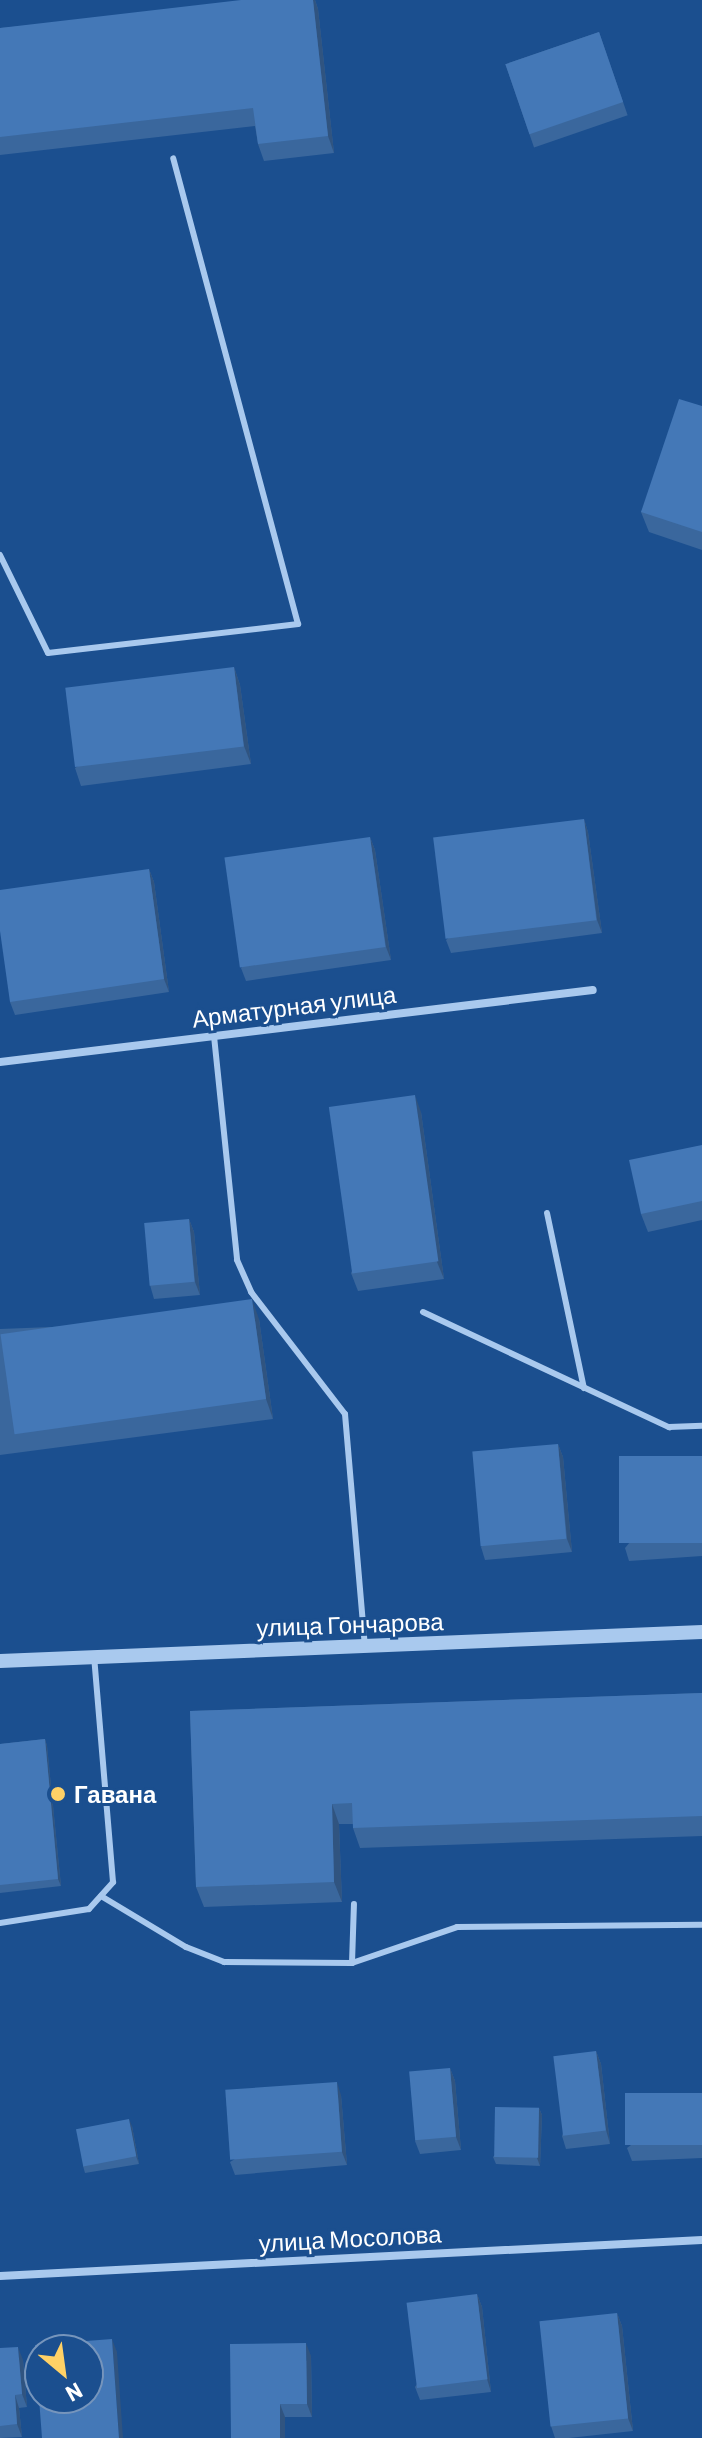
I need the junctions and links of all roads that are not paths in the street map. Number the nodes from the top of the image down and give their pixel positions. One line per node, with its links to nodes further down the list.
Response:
1 (173, 158): 2 (lane)
2 (0, 555)
3 (593, 990): 4 (street, Арматурная улица)
4 (214, 1036): 5 (street, Арматурная улица); 11 (lane)
5 (0, 1062)
6 (547, 1213): 8 (lane)
7 (423, 1312): 8 (lane)
8 (584, 1388): 9 (lane)
9 (702, 1426)
10 (702, 1632): 11 (street, улица Гончарова)
11 (365, 1646): 12 (street, улица Гончарова)
12 (94, 1657): 13 (street, улица Гончарова); 14 (lane)
13 (0, 1661)
14 (101, 1896): 16 (lane); 18 (lane)
15 (354, 1904): 18 (lane)
16 (0, 1923)
17 (702, 1925): 18 (lane)
18 (352, 1963)
19 (702, 2240): 20 (street, улица Мосолова)
20 (0, 2276)

